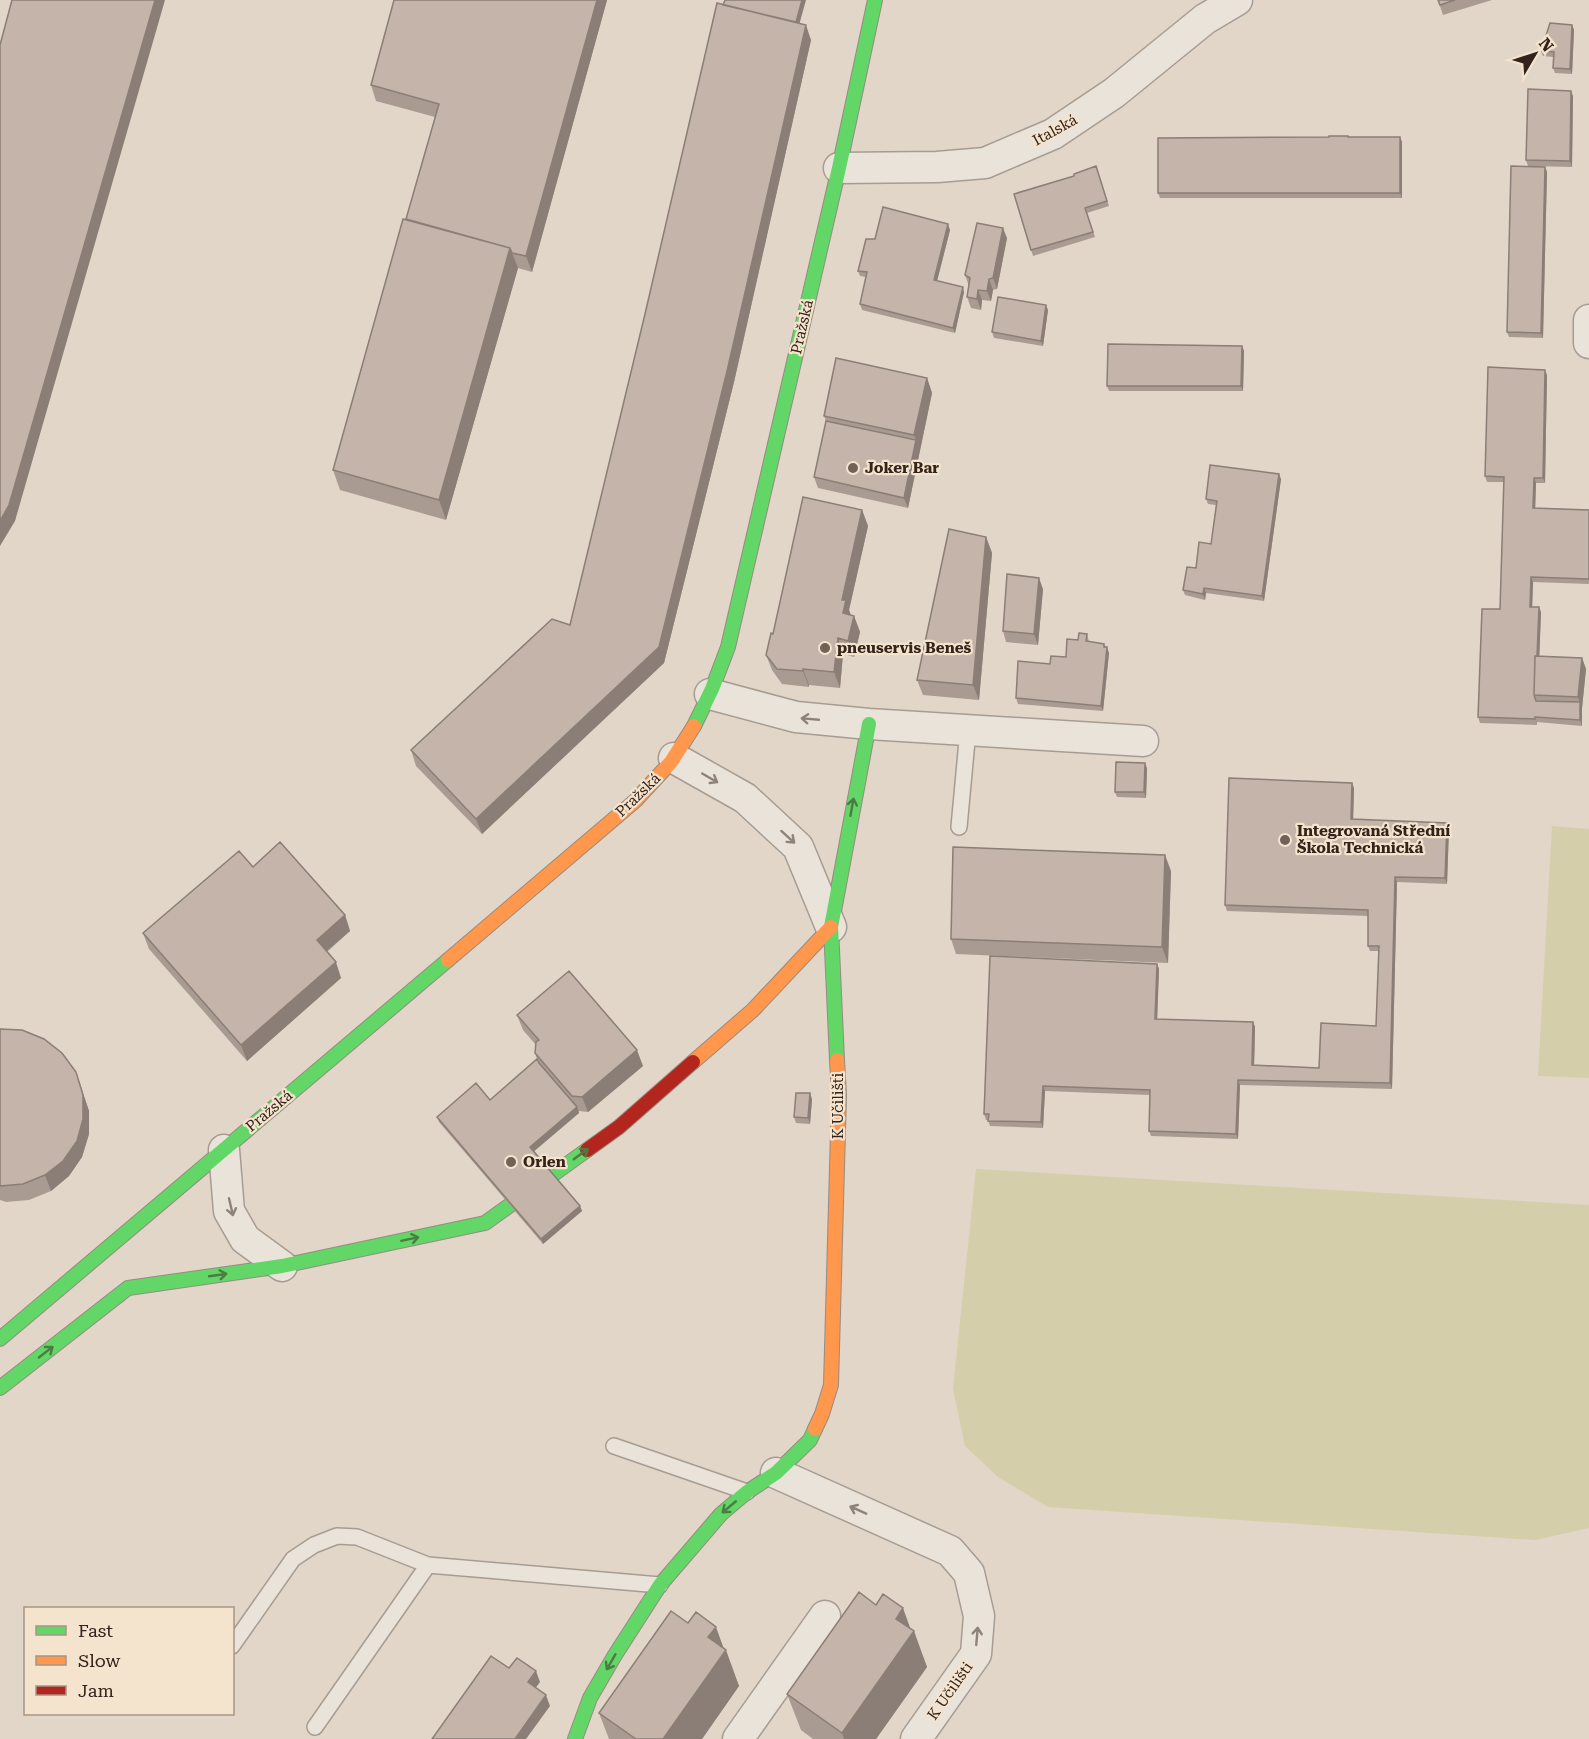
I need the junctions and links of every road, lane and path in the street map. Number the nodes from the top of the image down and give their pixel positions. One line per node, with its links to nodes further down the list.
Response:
1 (875, 0): 3 (street, Pražská)
2 (1238, 0): 3 (street, Italská)
3 (839, 168): 6 (street, Pražská)
4 (1589, 320): 5 (street)
5 (1588, 343)
6 (710, 694): 7 (street, one-way to 6); 10 (street, Pražská)
7 (868, 724): 8 (street); 12 (street, K Učilišti, one-way to 7)
8 (968, 730): 9 (street); 11 (lane)
9 (1143, 741)
10 (674, 758): 12 (street, one-way to 12); 13 (street, Pražská)
11 (959, 827)
12 (831, 927): 14 (street, one-way to 12); 18 (street, K Učilišti)
13 (224, 1150): 14 (street, one-way to 14); 15 (street, Pražská)
14 (282, 1266): 16 (street, one-way to 14)
15 (0, 1339)
16 (0, 1388)
17 (614, 1446): 19 (lane)
18 (776, 1473): 19 (street, K Učilišti); 27 (street, K Učilišti, one-way to 18)
19 (747, 1492): 21 (street, K Učilišti, one-way to 21)
20 (428, 1565): 21 (lane); 23 (lane); 24 (lane)
21 (660, 1585): 25 (street, K Učilišti, one-way to 25)
22 (825, 1616): 26 (street)
23 (234, 1643)
24 (315, 1727)
25 (575, 1739)
26 (738, 1739)
27 (916, 1739)

